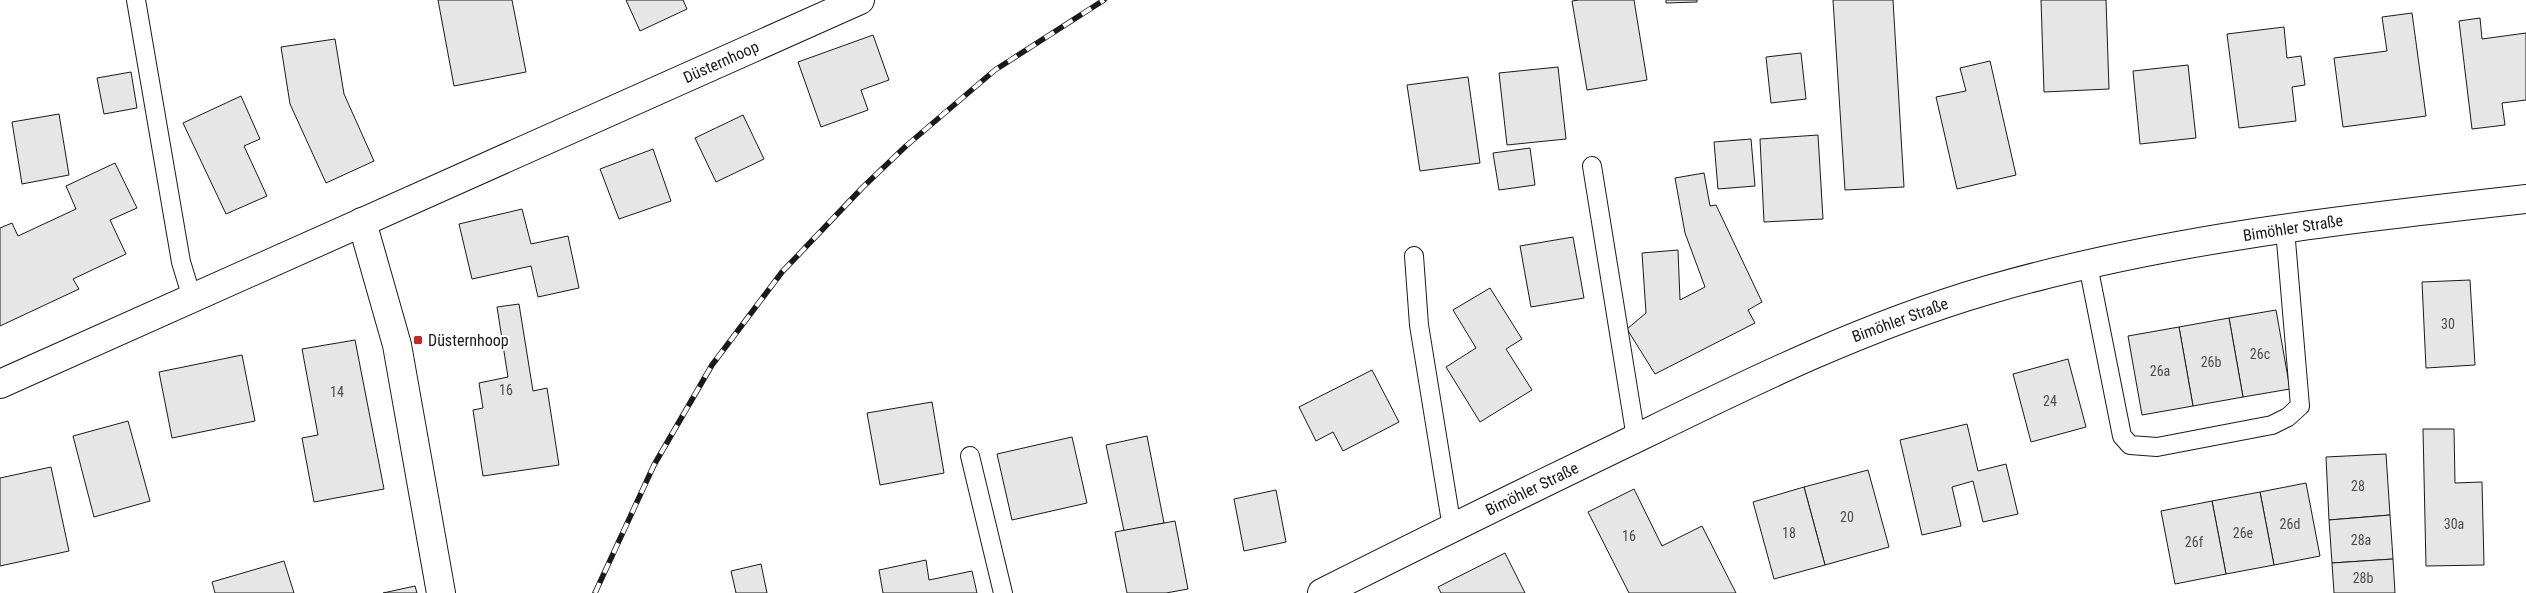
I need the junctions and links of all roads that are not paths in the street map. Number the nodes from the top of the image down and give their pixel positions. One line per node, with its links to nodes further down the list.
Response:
1 (136, 0): 10 (lane)
2 (860, 0): 3 (street, Düsternhoop)
3 (815, 10): 6 (street, Düsternhoop)
4 (1592, 166): 12 (lane)
5 (2526, 199): 7 (street, Bimöhler Straße)
6 (362, 222): 10 (street, Düsternhoop); 15 (street)
7 (2285, 229): 9 (street, Bimöhler Straße); 9 (lane)
8 (1414, 256): 14 (lane)
9 (2088, 265): 12 (street, Bimöhler Straße)
10 (192, 298): 11 (street, Düsternhoop)
11 (0, 384)
12 (1636, 438): 14 (street, Bimöhler Straße)
13 (970, 456): 16 (lane)
14 (1452, 528): 17 (street, Bimöhler Straße)
15 (441, 593)
16 (1003, 593)
17 (1322, 593)

